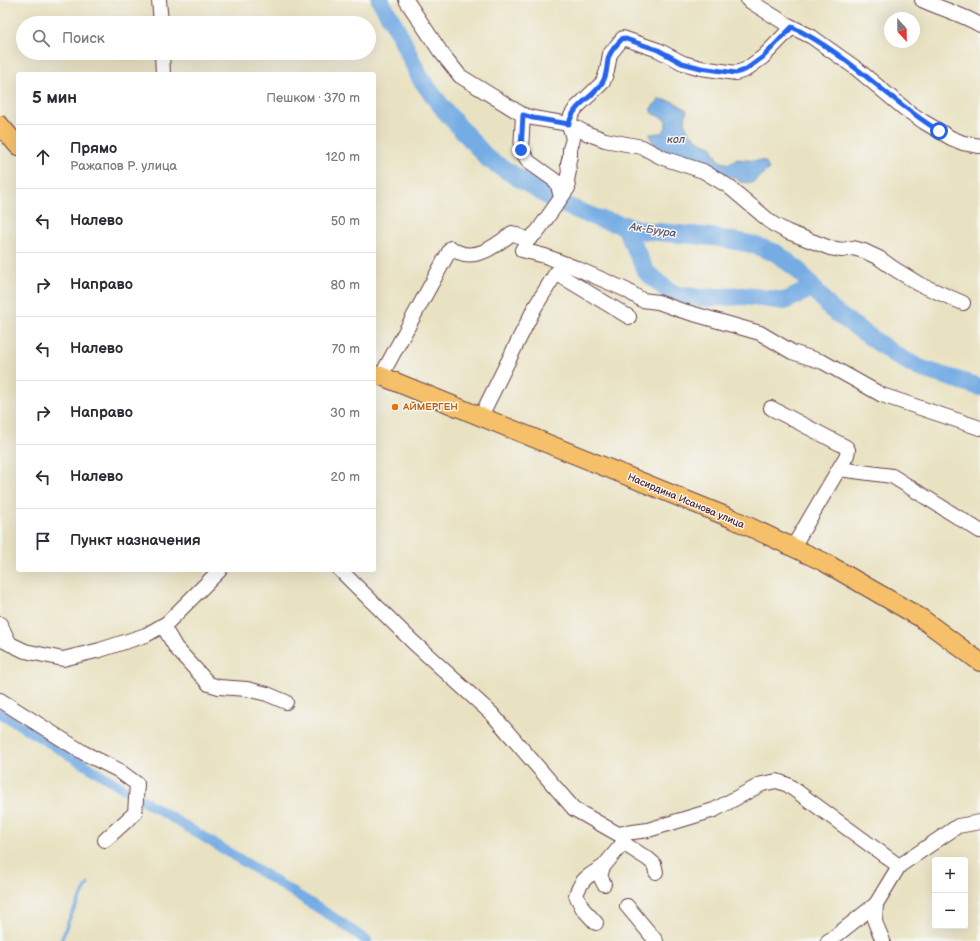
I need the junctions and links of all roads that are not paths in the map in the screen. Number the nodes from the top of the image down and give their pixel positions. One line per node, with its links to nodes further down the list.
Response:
1 (159, 0): 5 (street)
2 (406, 0): 10 (street)
3 (748, 0): 7 (street)
4 (922, 0): 6 (street)
5 (160, 16)
6 (980, 24)
7 (792, 27): 11 (street); 14 (street)
8 (162, 60): 9 (street)
9 (163, 72)
10 (523, 115): 11 (street); 15 (street)
11 (569, 124): 15 (street); 17 (street)
12 (0, 125): 13 (main road)
13 (16, 144)
14 (980, 146)
15 (561, 196): 16 (street)
16 (528, 240): 19 (street); 22 (street)
17 (963, 304)
18 (629, 317): 21 (street)
19 (377, 375): 21 (main road, Насирдина Исанова улица)
20 (771, 408): 23 (street)
21 (481, 416): 25 (main road, Насирдина Исанова улица)
22 (980, 428)
23 (839, 469): 24 (street); 25 (street)
24 (980, 531)
25 (793, 547): 31 (main road, Насирдина Исанова улица)
26 (218, 572): 29 (street)
27 (342, 572): 35 (street)
28 (0, 624): 30 (street)
29 (163, 626): 30 (street); 33 (street)
30 (5, 642)
31 (980, 662)
32 (0, 700): 36 (street)
33 (286, 702)
34 (980, 822): 38 (street)
35 (624, 838): 37 (street); 38 (street); 39 (street)
36 (105, 840)
37 (603, 866): 40 (street); 43 (street)
38 (899, 866): 41 (street)
39 (656, 872)
40 (604, 884)
41 (876, 904): 45 (street); 46 (street)
42 (627, 906): 44 (street)
43 (596, 923)
44 (656, 941)
45 (828, 941)
46 (883, 941)

